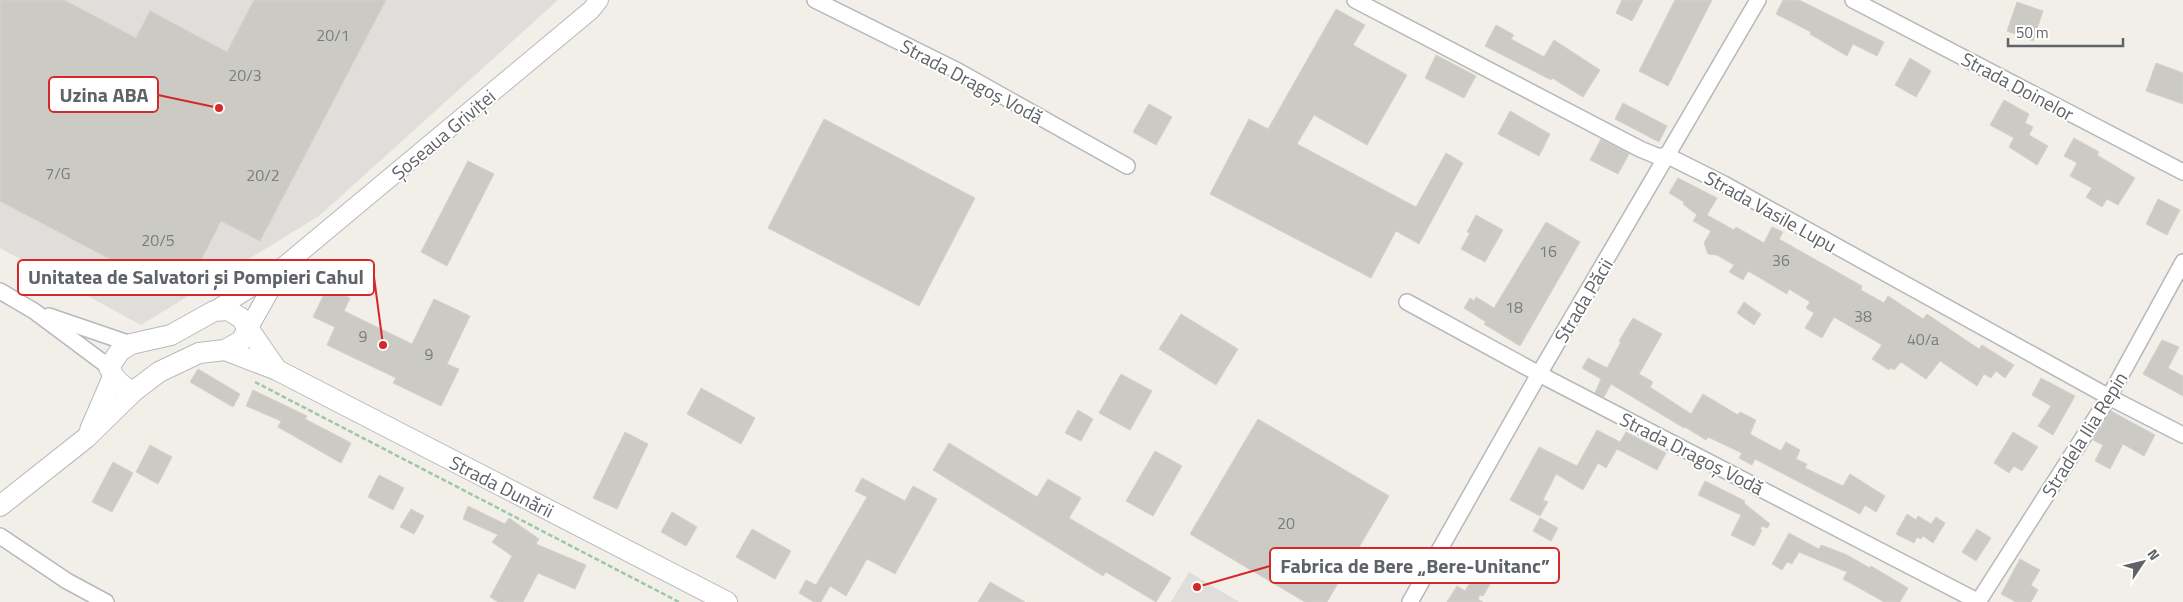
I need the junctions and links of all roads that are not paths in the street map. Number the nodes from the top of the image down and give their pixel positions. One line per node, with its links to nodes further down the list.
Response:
1 (599, 0): 10 (street, Șoseaua Griviţei)
2 (815, 0): 7 (street, Strada Dragoș Vodă)
3 (1355, 0): 6 (street, Strada Vasile Lupu)
4 (1758, 0): 6 (street, Strada Păcii)
5 (1853, 0): 8 (street, Strada Doinelor)
6 (1668, 156): 20 (street, Strada Păcii); 22 (street, Strada Vasile Lupu)
7 (1127, 166)
8 (2183, 172)
9 (2183, 262): 22 (street, Stradela Ilia Repin)
10 (284, 266): 14 (street, Șoseaua Griviţei); 15 (street, Șoseaua Griviţei)
11 (0, 291): 13 (street)
12 (1407, 302): 20 (street, Strada Dragoș Vodă)
13 (34, 311): 16 (street); 19 (street)
14 (214, 311): 15 (main road, Strada Dunării); 16 (main road)
15 (248, 329): 17 (main road); 18 (main road, Strada Dunării)
16 (131, 344): 19 (main road)
17 (224, 350): 18 (main road, Strada Dunării); 21 (main road)
18 (277, 370): 28 (main road, Strada Dunării)
19 (111, 372): 21 (main road); 24 (main road)
20 (1539, 374): 29 (street, Strada Păcii); 30 (street, Strada Dragoș Vodă)
21 (134, 392): 24 (main road)
22 (2109, 397): 23 (street, Strada Vasile Lupu); 30 (street, Stradela Ilia Repin)
23 (2183, 435)
24 (86, 438): 25 (main road)
25 (0, 506)
26 (0, 536): 27 (street)
27 (106, 602)
28 (727, 602)
29 (1410, 602)
30 (1979, 602)

